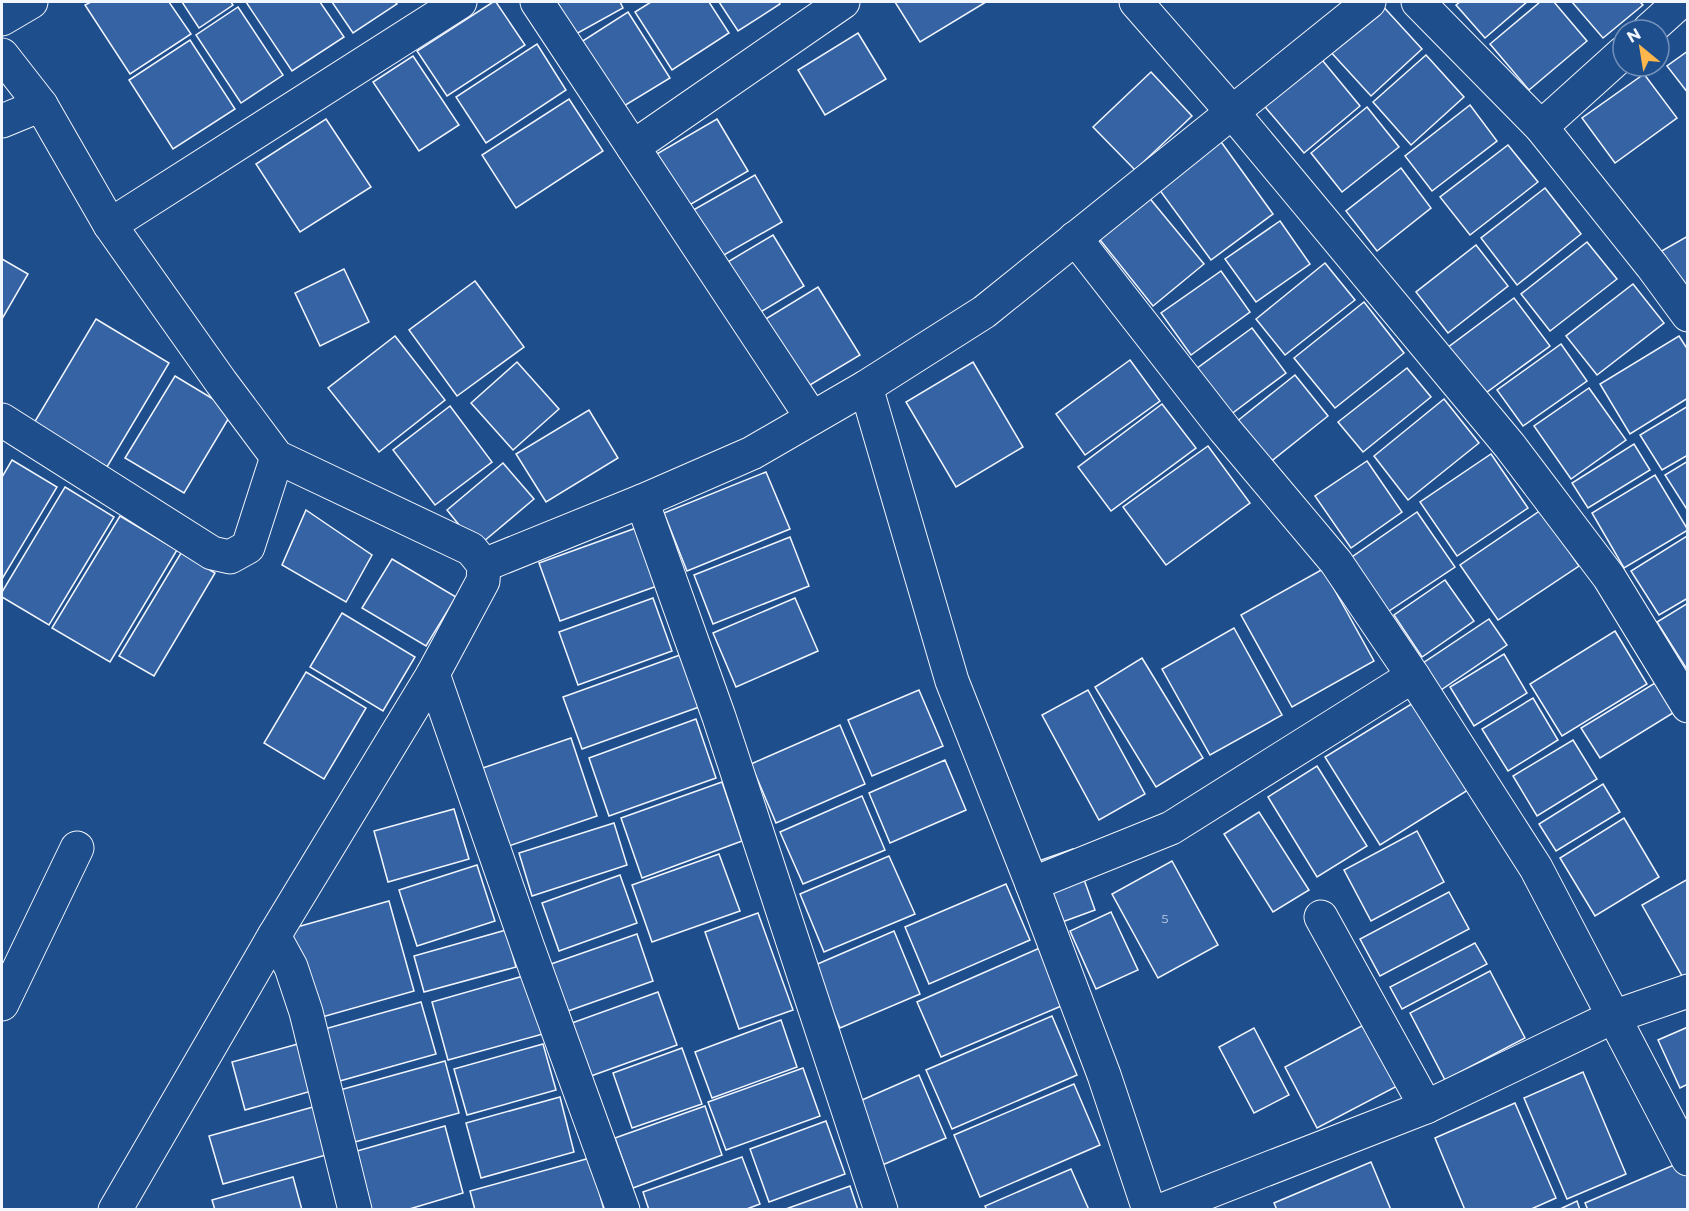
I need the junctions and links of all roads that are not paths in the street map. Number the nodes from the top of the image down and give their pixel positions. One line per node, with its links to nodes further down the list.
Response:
1 (31, 2): 10 (street)
2 (460, 2): 18 (street)
3 (537, 2): 17 (street)
4 (843, 2): 17 (street)
5 (1136, 2): 14 (street)
6 (1369, 2): 14 (street)
7 (1418, 2): 16 (street)
8 (1680, 2): 9 (street)
9 (1662, 18)
10 (2, 19)
11 (2, 55): 13 (street)
12 (1611, 64): 16 (street)
13 (41, 105): 15 (street); 18 (street)
14 (1233, 113): 19 (street); 29 (street)
15 (2, 121)
16 (1541, 127): 20 (street)
17 (633, 147): 22 (street)
18 (110, 225): 24 (street)
19 (1075, 238): 21 (street); 28 (street)
20 (1688, 315)
21 (866, 387): 22 (street); 31 (street)
22 (812, 418): 25 (street)
23 (2, 420): 24 (street)
24 (278, 457): 26 (street)
25 (642, 501): 26 (street); 42 (street)
26 (484, 565): 27 (street)
27 (433, 674): 33 (street); 41 (street)
28 (1413, 676): 31 (street); 36 (street)
29 (1688, 706)
30 (77, 848): 35 (street)
31 (1032, 884): 43 (street)
32 (1321, 918): 37 (street)
33 (274, 936): 39 (street); 40 (street)
34 (1688, 991): 36 (street)
35 (2, 1004)
36 (1613, 1017): 37 (street); 38 (street)
37 (1426, 1107): 44 (street)
38 (1688, 1159)
39 (115, 1209)
40 (355, 1209)
41 (623, 1209)
42 (881, 1209)
43 (1149, 1209)
44 (1162, 1209)

